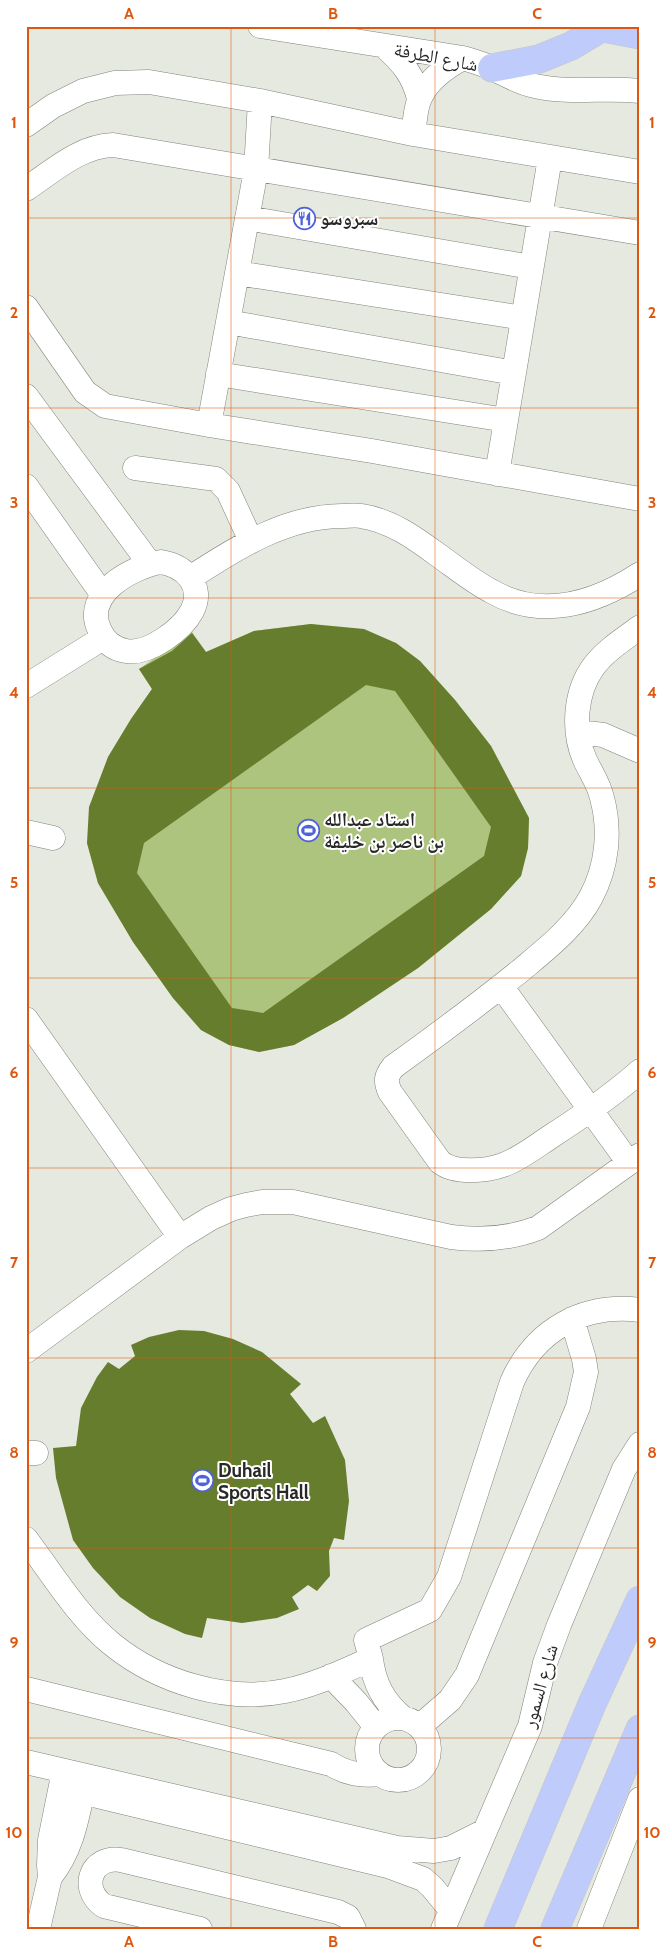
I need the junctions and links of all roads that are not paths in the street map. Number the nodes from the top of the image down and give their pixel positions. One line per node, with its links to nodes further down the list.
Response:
1 (260, 26): 4 (street, شارع الطرفة)
2 (597, 27): 3 (main road); 6 (main road)
3 (640, 35)
4 (384, 47): 5 (street, شارع الطرفة); 8 (street)
5 (463, 58): 6 (street, شارع الطرفة); 8 (street)
6 (492, 68): 7 (street, شارع الطرفة)
7 (640, 90)
8 (419, 99): 11 (street)
9 (260, 101): 10 (street); 11 (street); 13 (street)
10 (26, 126)
11 (413, 134): 12 (street)
12 (550, 158): 14 (street); 16 (street)
13 (256, 170): 15 (street); 16 (street); 17 (street)
14 (640, 172)
15 (26, 189)
16 (540, 217): 18 (street); 19 (street)
17 (247, 218): 19 (street); 20 (street)
18 (640, 233)
19 (532, 267): 22 (street)
20 (236, 274): 22 (street); 23 (street)
21 (26, 307): 28 (street)
22 (523, 318): 24 (street)
23 (228, 322): 24 (street); 25 (street)
24 (514, 373): 27 (street)
25 (218, 374): 27 (street); 28 (street)
26 (26, 396): 34 (street)
27 (506, 420): 30 (street)
28 (209, 426): 30 (street)
29 (136, 468): 33 (street)
30 (497, 474): 32 (street)
31 (26, 486): 37 (street)
32 (640, 499)
33 (251, 541): 35 (street); 36 (street)
34 (150, 564): 36 (street); 37 (street)
35 (640, 574)
36 (190, 578): 39 (street)
37 (102, 595): 39 (street)
38 (640, 627): 41 (street)
39 (103, 638): 40 (street)
40 (26, 686)
41 (579, 732): 42 (street); 45 (street)
42 (640, 751)
43 (26, 832): 44 (street)
44 (53, 838)
45 (501, 986): 48 (street); 48 (street)
46 (26, 1019): 50 (street)
47 (640, 1071): 48 (street)
48 (589, 1110): 49 (street)
49 (634, 1159): 50 (street)
50 (180, 1237): 53 (street)
51 (640, 1310): 52 (street)
52 (572, 1319): 57 (street); 60 (street)
53 (27, 1349)
54 (640, 1444): 69 (street, شارع السمور)
55 (26, 1539): 58 (street)
56 (639, 1600): 76 (main road)
57 (371, 1659): 58 (street); 60 (street)
58 (331, 1676): 62 (street)
59 (26, 1689): 64 (street)
60 (411, 1722): 62 (street); 65 (street)
61 (640, 1729): 77 (main road)
62 (371, 1735): 64 (street); 65 (street)
63 (26, 1762): 67 (street)
64 (331, 1764): 65 (street)
65 (380, 1774)
66 (26, 1778): 67 (street)
67 (74, 1781): 69 (street); 72 (street); 73 (street)
68 (640, 1800): 71 (street)
69 (485, 1831): 72 (street, شارع السمور)
70 (640, 1842): 71 (street)
71 (618, 1856): 78 (street)
72 (447, 1919)
73 (38, 1929)
74 (200, 1929): 75 (street)
75 (354, 1929)
76 (498, 1929)
77 (555, 1929)
78 (589, 1929)

